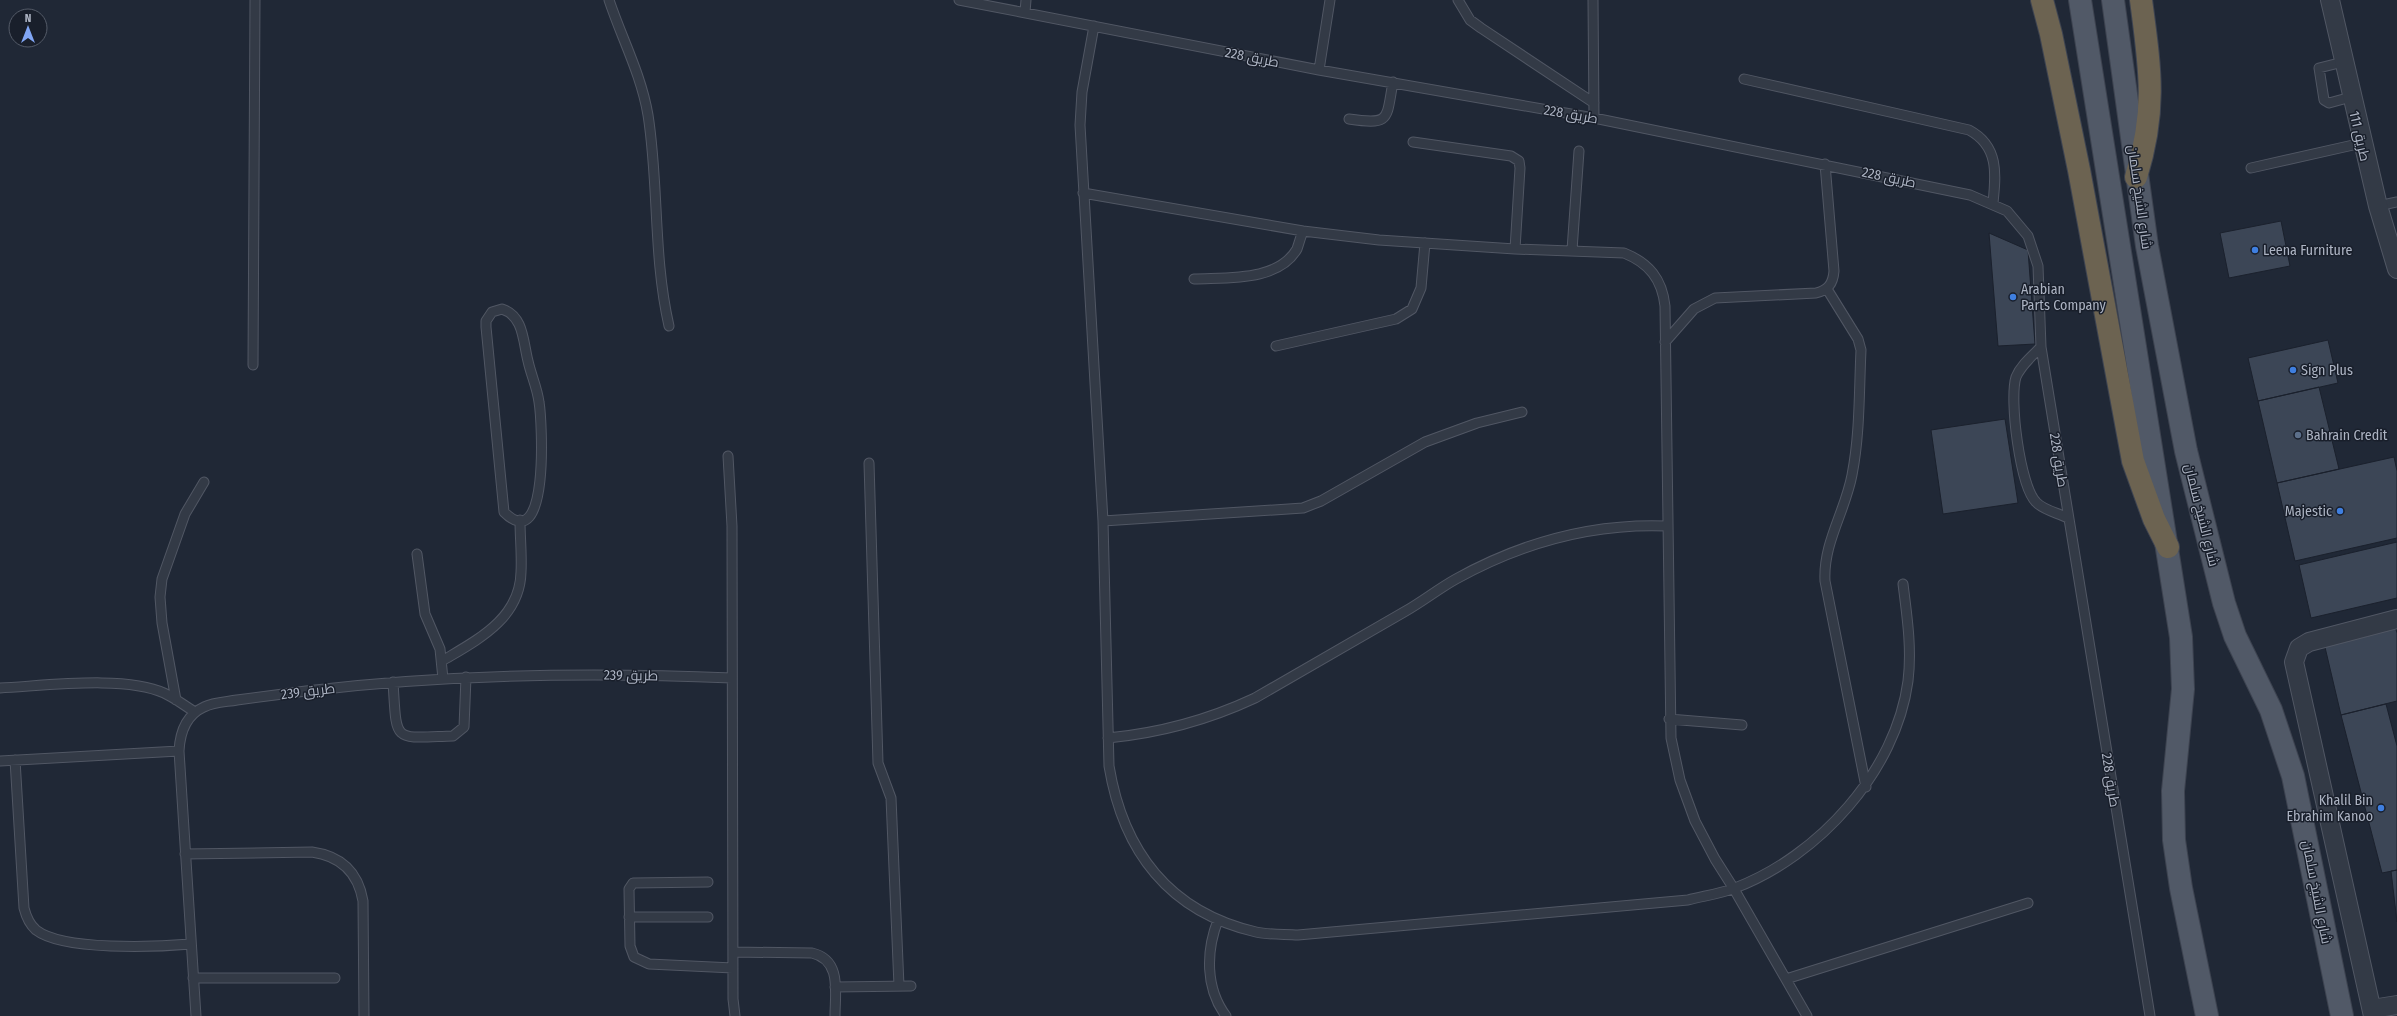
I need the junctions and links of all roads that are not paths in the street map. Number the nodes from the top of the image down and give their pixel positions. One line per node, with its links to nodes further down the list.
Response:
1 (255, 0): 44 (lane)
2 (609, 0): 40 (lane)
3 (958, 0): 13 (lane, طريق 228)
4 (1026, 0): 13 (lane)
5 (1330, 0): 16 (lane)
6 (1458, 0): 20 (lane)
7 (1593, 0): 20 (lane)
8 (2042, 0): 53 (highway)
9 (2080, 0): 53 (main road, شارع الشيخ سلمان)
10 (2113, 0): 28 (main road, شارع الشيخ سلمان)
11 (2141, 0): 28 (highway)
12 (2330, 0): 15 (street, طريق 111)
13 (1025, 12): 14 (lane, طريق 228)
14 (1094, 26): 16 (lane, طريق 228); 29 (lane)
15 (2343, 62): 19 (street, طريق 111); 19 (lane)
16 (1319, 70): 18 (lane, طريق 228)
17 (1744, 79): 31 (lane)
18 (1393, 82): 21 (lane, طريق 228); 22 (lane)
19 (2351, 97): 24 (street, طريق 111)
20 (1594, 103): 21 (lane)
21 (1594, 118): 26 (lane, طريق 228)
22 (1349, 119)
23 (1413, 142): 35 (lane)
24 (2362, 143): 27 (lane); 32 (street, طريق 111)
25 (1579, 151): 36 (lane)
26 (1825, 164): 31 (lane, طريق 228); 39 (lane)
27 (2251, 168)
28 (2136, 177): 98 (main road, شارع الشيخ سلمان)
29 (1083, 193): 33 (lane); 51 (lane)
30 (2397, 202): 32 (lane)
31 (1993, 204): 43 (lane, طريق 228)
32 (2378, 206): 37 (street, طريق 111)
33 (1303, 231): 34 (lane); 38 (lane)
34 (1425, 244): 35 (lane); 42 (lane)
35 (1515, 249): 36 (lane)
36 (1572, 250): 41 (lane)
37 (2397, 270)
38 (1194, 279)
39 (1827, 288): 41 (lane); 71 (lane)
40 (669, 326)
41 (1665, 342): 52 (lane)
42 (1276, 346)
43 (2041, 347): 49 (lane, طريق 228); 49 (lane)
44 (253, 365)
45 (1522, 412): 51 (lane)
46 (728, 456): 60 (lane)
47 (869, 463): 85 (lane)
48 (204, 482): 63 (lane)
49 (2068, 518): 96 (lane, طريق 228)
50 (520, 520): 50 (lane); 57 (lane)
51 (1104, 521): 67 (lane)
52 (1667, 526): 65 (lane); 67 (lane)
53 (2168, 547): 97 (main road, شارع الشيخ سلمان)
54 (417, 554): 57 (lane)
55 (1903, 584): 71 (lane)
56 (2397, 619): 89 (street)
57 (442, 661): 59 (lane)
58 (466, 677): 59 (lane, طريق 239); 60 (lane, طريق 239); 61 (lane)
59 (443, 678): 61 (lane, طريق 239)
60 (732, 678): 80 (lane)
61 (393, 682): 64 (lane, طريق 239)
62 (0, 688): 63 (lane)
63 (176, 700): 64 (lane)
64 (195, 712): 68 (lane)
65 (1669, 718): 66 (lane); 74 (lane)
66 (1742, 725)
67 (1108, 738): 78 (lane)
68 (179, 751): 69 (lane); 72 (lane)
69 (15, 760): 70 (lane); 79 (lane)
70 (0, 761)
71 (1866, 787): 74 (lane)
72 (185, 854): 79 (lane); 91 (lane)
73 (708, 882): 76 (lane)
74 (1734, 889): 78 (lane); 84 (lane)
75 (2028, 903): 84 (lane)
76 (629, 917): 77 (lane); 81 (lane)
77 (708, 917)
78 (1218, 920): 94 (lane)
79 (191, 944): 82 (lane)
80 (733, 952): 81 (lane); 87 (lane)
81 (733, 968): 92 (lane)
82 (194, 978): 83 (lane); 90 (lane)
83 (335, 978)
84 (1786, 979): 95 (lane)
85 (899, 986): 86 (lane); 87 (lane)
86 (911, 986)
87 (835, 987): 93 (lane)
88 (2397, 1005): 89 (street)
89 (2373, 1013)
90 (196, 1016)
91 (364, 1016)
92 (735, 1016)
93 (835, 1016)
94 (1226, 1016)
95 (1807, 1016)
96 (2150, 1016)
97 (2207, 1016)
98 (2342, 1016)

